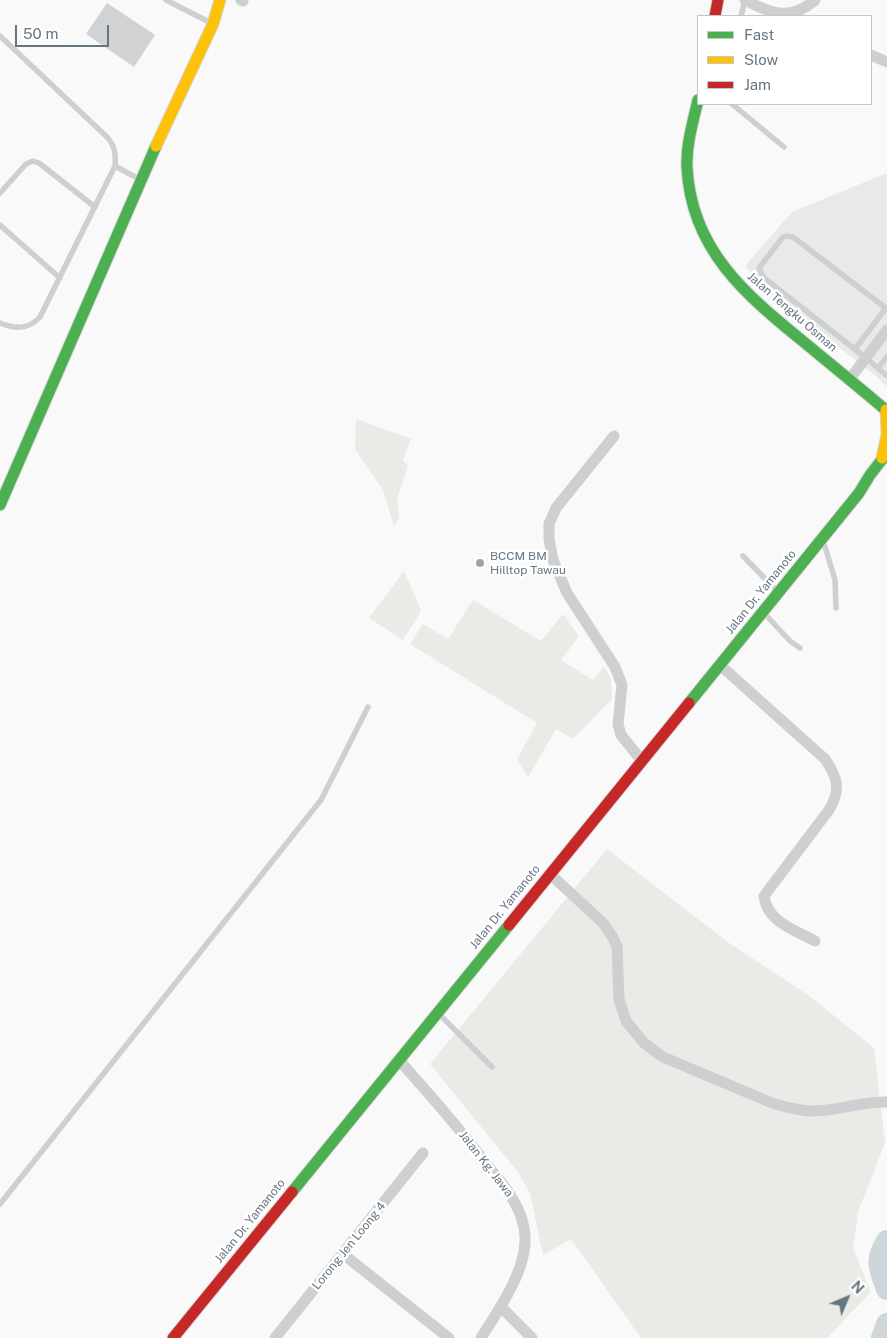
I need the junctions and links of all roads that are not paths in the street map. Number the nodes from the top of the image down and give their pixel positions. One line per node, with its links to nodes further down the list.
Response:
1 (166, 0): 9 (lane)
2 (718, 0): 6 (street)
3 (745, 0): 7 (lane); 8 (street)
4 (815, 0): 8 (street)
5 (222, 3): 9 (street)
6 (715, 15)
7 (741, 15)
8 (792, 15)
9 (213, 24): 17 (street)
10 (0, 36): 16 (lane)
11 (872, 55): 12 (street)
12 (887, 62)
13 (697, 105): 30 (street, Jalan Tengku Osman)
14 (733, 105): 15 (lane)
15 (784, 147)
16 (115, 166): 17 (lane); 19 (lane)
17 (141, 180): 34 (street)
18 (0, 193): 19 (lane)
19 (94, 207): 21 (lane)
20 (0, 225): 21 (lane)
21 (60, 278): 23 (lane)
22 (886, 309): 25 (lane); 25 (lane)
23 (0, 323)
24 (887, 330): 27 (street)
25 (855, 349): 27 (lane)
26 (887, 357): 28 (lane)
27 (866, 358): 28 (lane); 30 (street)
28 (878, 368): 29 (lane)
29 (887, 376)
30 (849, 380): 31 (street, Jalan Tengku Osman)
31 (886, 411): 33 (street)
32 (614, 436): 43 (street)
33 (885, 459): 35 (street, Jalan Dr. Yamanoto)
34 (1, 500)
35 (823, 538): 37 (street, Jalan Dr. Yamanoto); 38 (lane)
36 (743, 556): 37 (lane)
37 (778, 592): 39 (street, Jalan Dr. Yamanoto)
38 (836, 608)
39 (763, 612): 40 (lane); 41 (street, Jalan Dr. Yamanoto)
40 (800, 648)
41 (720, 664): 43 (street, Jalan Dr. Yamanoto); 45 (street)
42 (368, 707): 51 (lane)
43 (642, 761): 44 (street, Jalan Dr. Yamanoto)
44 (550, 874): 46 (street, Jalan Dr. Yamanoto); 49 (street)
45 (816, 941)
46 (437, 1012): 47 (street, Jalan Dr. Yamanoto); 48 (lane)
47 (399, 1060): 53 (street, Jalan Kg. Jawa); 54 (street, Jalan Dr. Yamanoto)
48 (492, 1067)
49 (887, 1102)
50 (423, 1153): 52 (street, Lorong Jen Loong 4)
51 (0, 1204)
52 (343, 1254): 55 (street, Lorong Jen Loong 4); 56 (street)
53 (501, 1307): 57 (street, Jalan Kg. Jawa); 58 (street)
54 (173, 1338)
55 (275, 1338)
56 (449, 1338)
57 (482, 1338)
58 (532, 1338)

